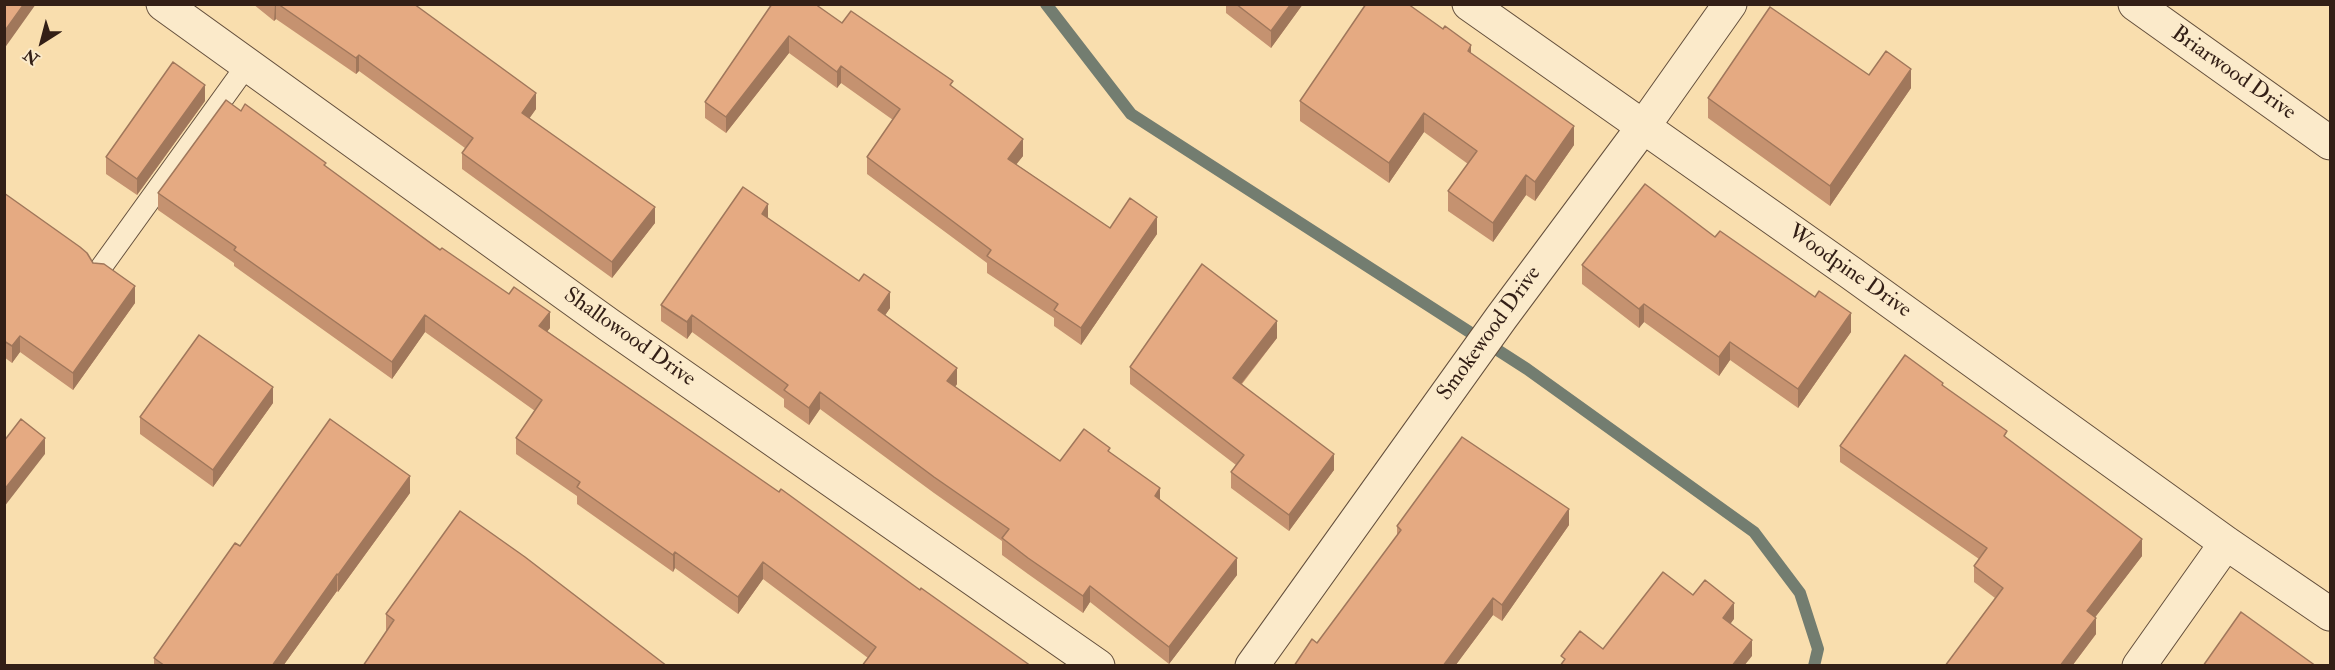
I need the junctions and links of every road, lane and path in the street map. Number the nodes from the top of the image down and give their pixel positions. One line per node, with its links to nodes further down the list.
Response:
1 (163, 4): 5 (street, Shallowood Drive)
2 (1469, 4): 6 (street, Woodpine Drive)
3 (1731, 4): 6 (street, Smokewood Drive)
4 (2135, 4): 7 (street, Briarwood Drive)
5 (247, 65): 8 (lane); 11 (street, Shallowood Drive)
6 (1643, 128): 9 (street, Woodpine Drive); 12 (street, Smokewood Drive)
7 (2331, 143)
8 (100, 270)
9 (2226, 543): 10 (street, Woodpine Drive); 13 (street)
10 (2331, 614)
11 (1098, 666)
12 (1252, 666)
13 (2139, 666)

